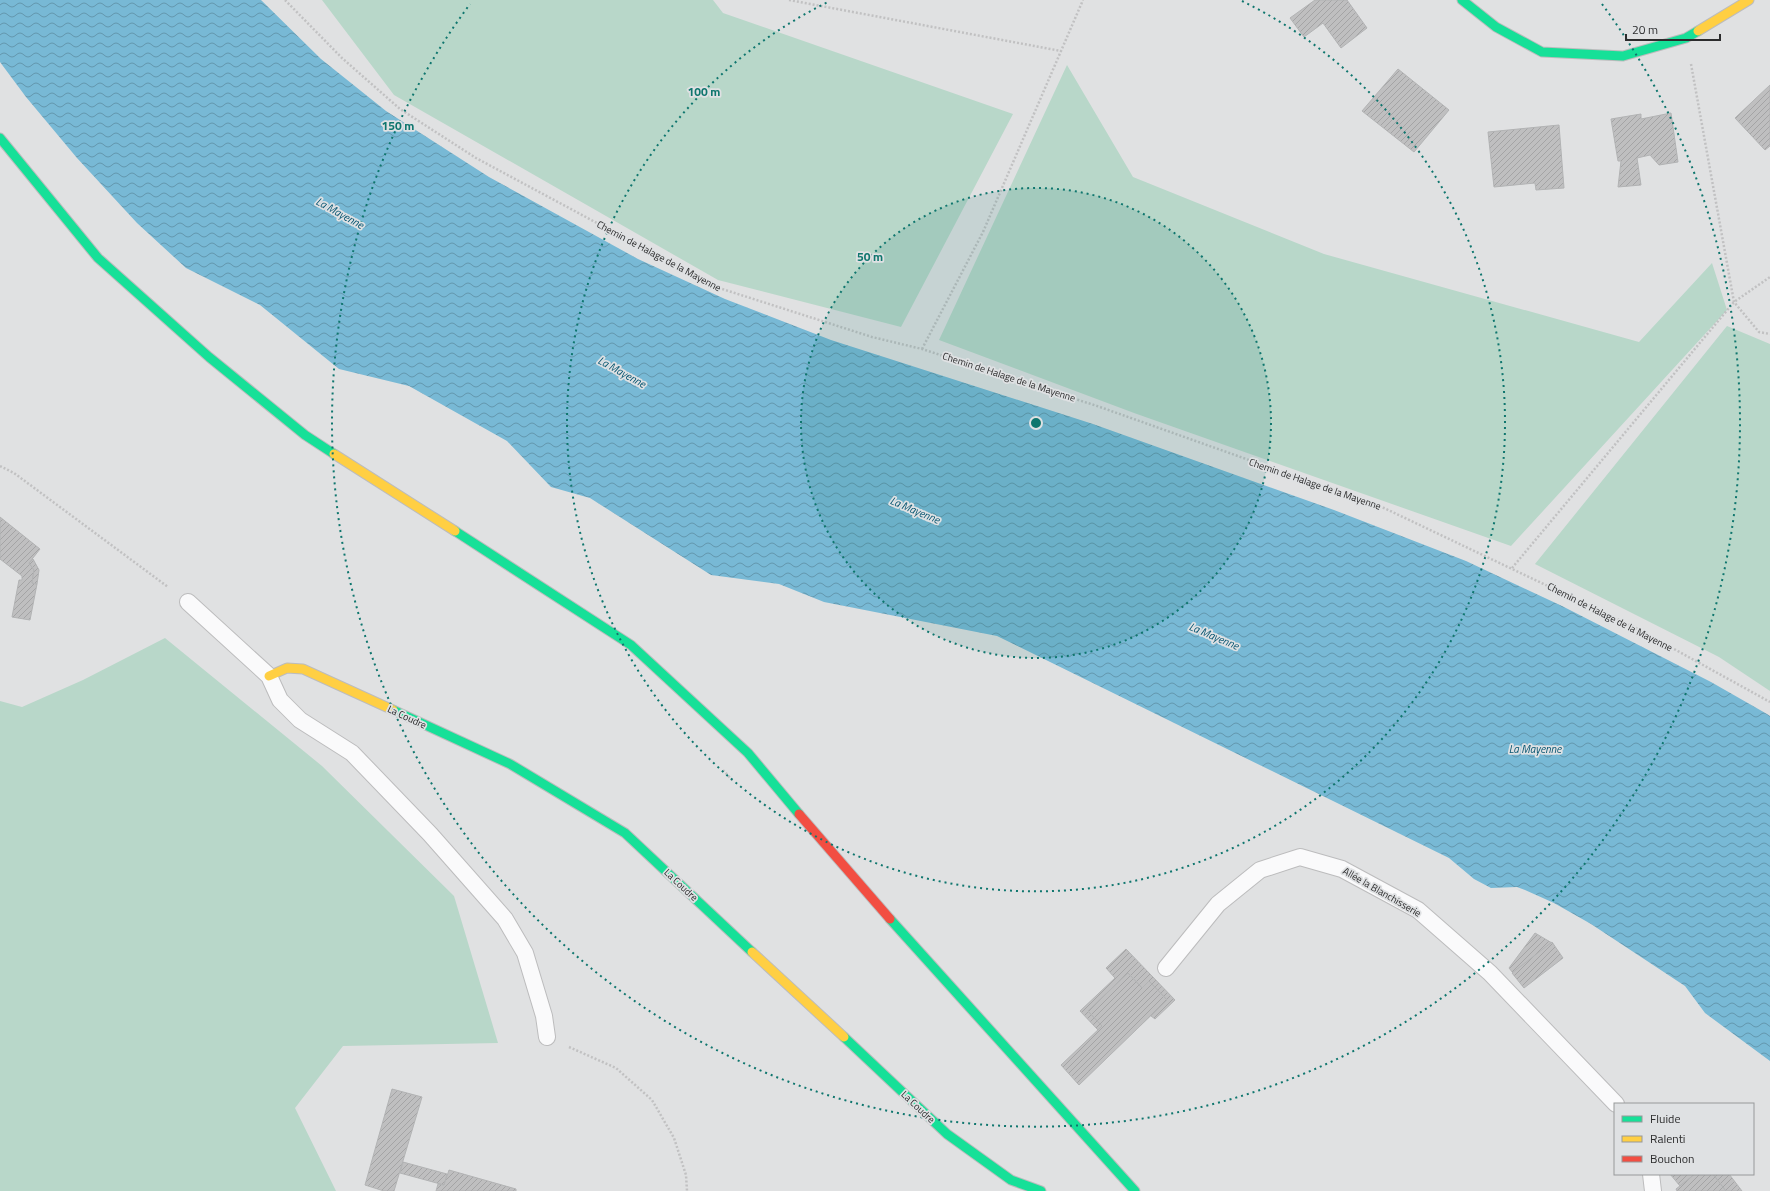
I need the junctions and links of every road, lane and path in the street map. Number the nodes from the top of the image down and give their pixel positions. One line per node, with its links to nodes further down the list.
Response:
1 (285, 0): 12 (path, Chemin de Halage de la Mayenne)
2 (789, 0): 7 (path)
3 (1082, 0): 7 (path)
4 (1462, 0): 6 (street)
5 (1750, 0): 6 (street)
6 (1686, 38): 10 (path)
7 (1061, 51): 12 (path)
8 (0, 138): 26 (street)
9 (1770, 277): 10 (path)
10 (1734, 302): 11 (path); 14 (path)
11 (1770, 334)
12 (922, 348): 14 (path, Chemin de Halage de la Mayenne)
13 (0, 466): 15 (path)
14 (1512, 568): 17 (path, Chemin de Halage de la Mayenne)
15 (188, 602): 16 (lane)
16 (269, 676): 21 (lane); 25 (street, La Coudre)
17 (1770, 702)
18 (718, 765): 19 (path)
19 (734, 783)
20 (1166, 968): 22 (lane, Allée la Blanchisserie)
21 (547, 1037): 24 (path)
22 (1615, 1103)
23 (1650, 1175): 27 (lane)
24 (687, 1191)
25 (1041, 1191)
26 (1135, 1191)
27 (1652, 1191)

